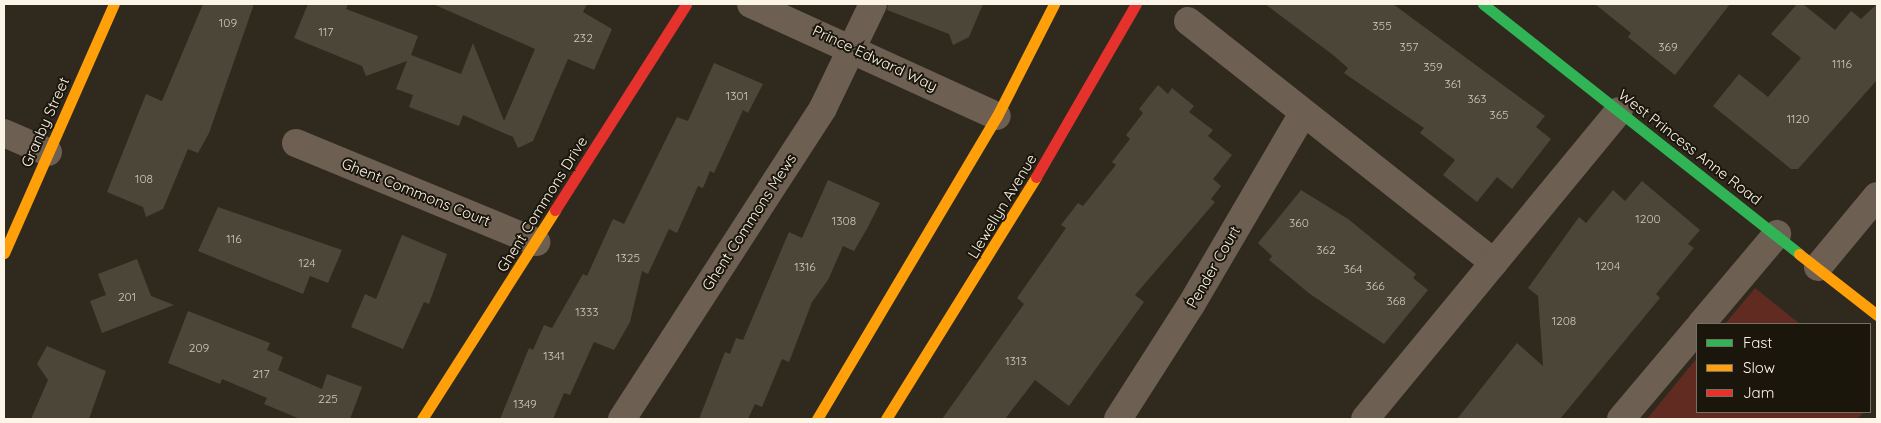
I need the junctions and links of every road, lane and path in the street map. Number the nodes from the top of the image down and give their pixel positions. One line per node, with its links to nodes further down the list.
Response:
1 (114, 4): 15 (street, Granby Street)
2 (686, 4): 18 (street, Ghent Commons Drive)
3 (751, 4): 9 (street, Prince Edward Way)
4 (1054, 4): 12 (street)
5 (1136, 4): 29 (street, Llewellyn Avenue)
6 (1482, 4): 10 (street, West Princess Anne Road)
7 (870, 12): 9 (street, Ghent Commons Mews)
8 (1188, 21): 11 (street)
9 (853, 47): 12 (street, Prince Edward Way); 27 (street, Ghent Commons Mews)
10 (1620, 111): 17 (street, West Princess Anne Road); 20 (street)
11 (1303, 113): 20 (street); 30 (street, Pender Court)
12 (997, 116): 28 (street)
13 (4, 132): 15 (street)
14 (296, 143): 18 (street, Ghent Commons Court)
15 (48, 152): 19 (street, Granby Street)
16 (1877, 196): 21 (street)
17 (1777, 234): 21 (street, West Princess Anne Road); 23 (street)
18 (536, 242): 26 (street, Ghent Commons Drive)
19 (4, 253)
20 (1494, 263): 25 (street)
21 (1818, 267): 22 (street, West Princess Anne Road)
22 (1877, 315)
23 (1702, 323)
24 (1696, 330): 31 (street)
25 (1378, 415)
26 (422, 419)
27 (622, 419)
28 (817, 419)
29 (886, 419)
30 (1118, 419)
31 (1622, 419)

